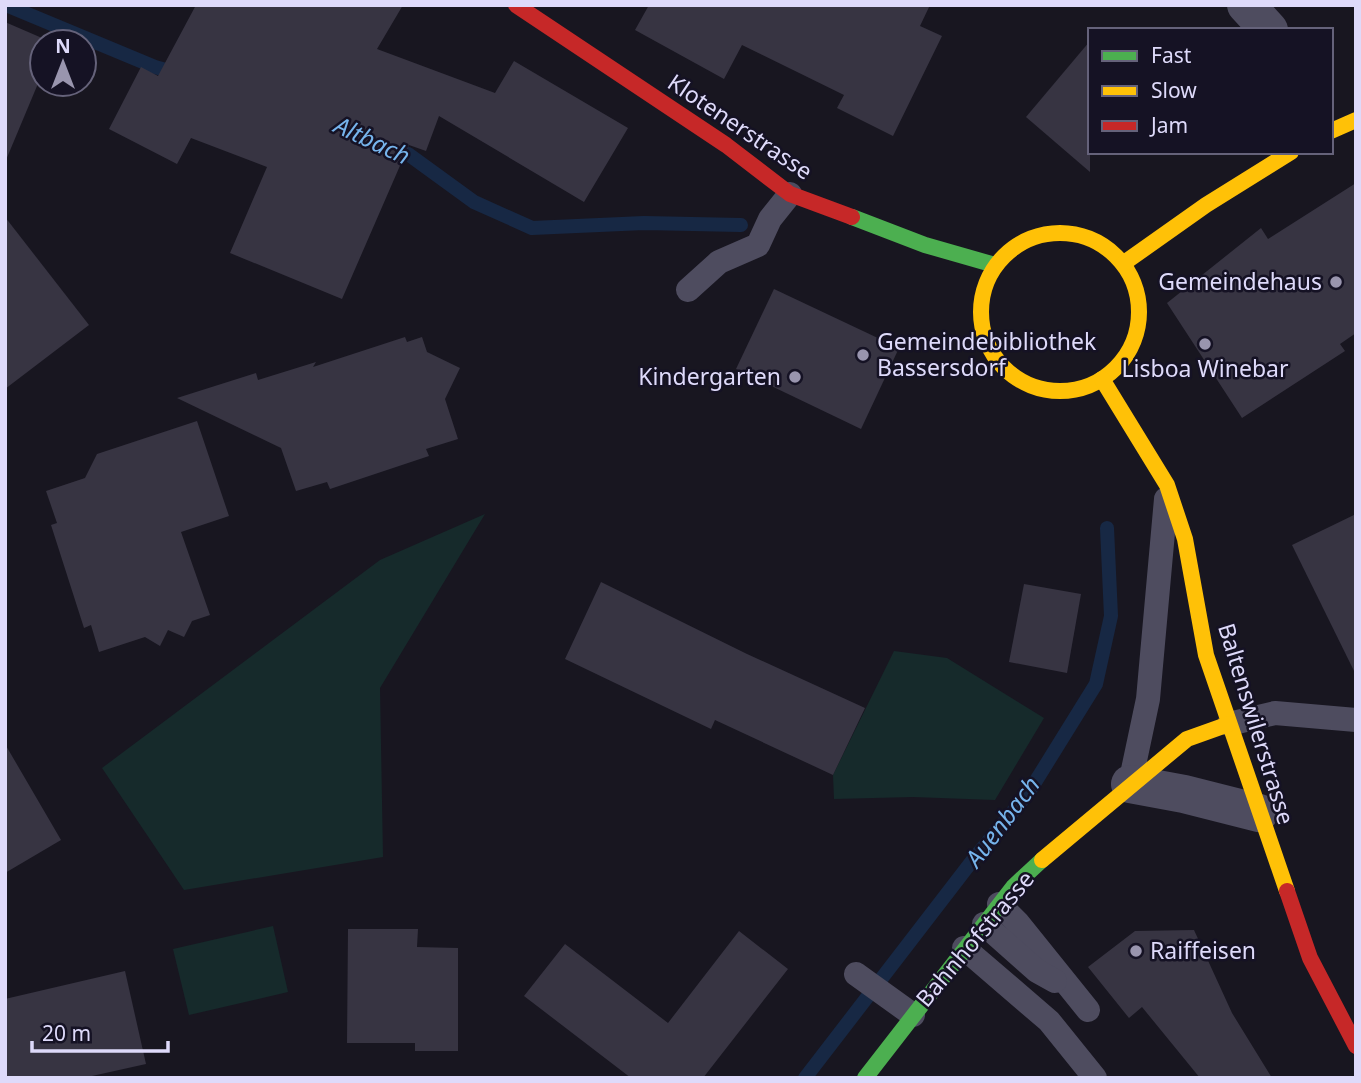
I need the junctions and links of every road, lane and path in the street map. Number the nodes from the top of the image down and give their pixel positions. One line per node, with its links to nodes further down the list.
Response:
1 (516, 5): 5 (main road, Klotenerstrasse)
2 (1245, 5): 3 (street)
3 (1267, 28)
4 (1288, 154): 6 (main road)
5 (790, 194): 7 (main road, Klotenerstrasse); 8 (lane)
6 (1124, 263): 7 (main road); 9 (main road)
7 (995, 265): 9 (main road)
8 (688, 290)
9 (1102, 379): 10 (main road, Baltenswilerstrasse)
10 (1167, 485): 12 (main road, Baltenswilerstrasse); 13 (lane)
11 (1356, 720): 12 (lane)
12 (1229, 724): 13 (main road, Bahnhofstrasse); 14 (main road, Baltenswilerstrasse)
13 (1130, 784): 14 (street); 15 (main road, Bahnhofstrasse)
14 (1259, 813): 22 (main road, Baltenswilerstrasse)
15 (999, 904): 16 (main road, Bahnhofstrasse); 19 (lane)
16 (984, 924): 17 (main road, Bahnhofstrasse); 19 (lane)
17 (964, 948): 20 (main road, Bahnhofstrasse); 24 (lane)
18 (856, 974): 20 (lane)
19 (1068, 987): 21 (lane)
20 (905, 1009): 23 (main road, Bahnhofstrasse)
21 (1088, 1010)
22 (1356, 1046)
23 (865, 1078)
24 (1095, 1078)

